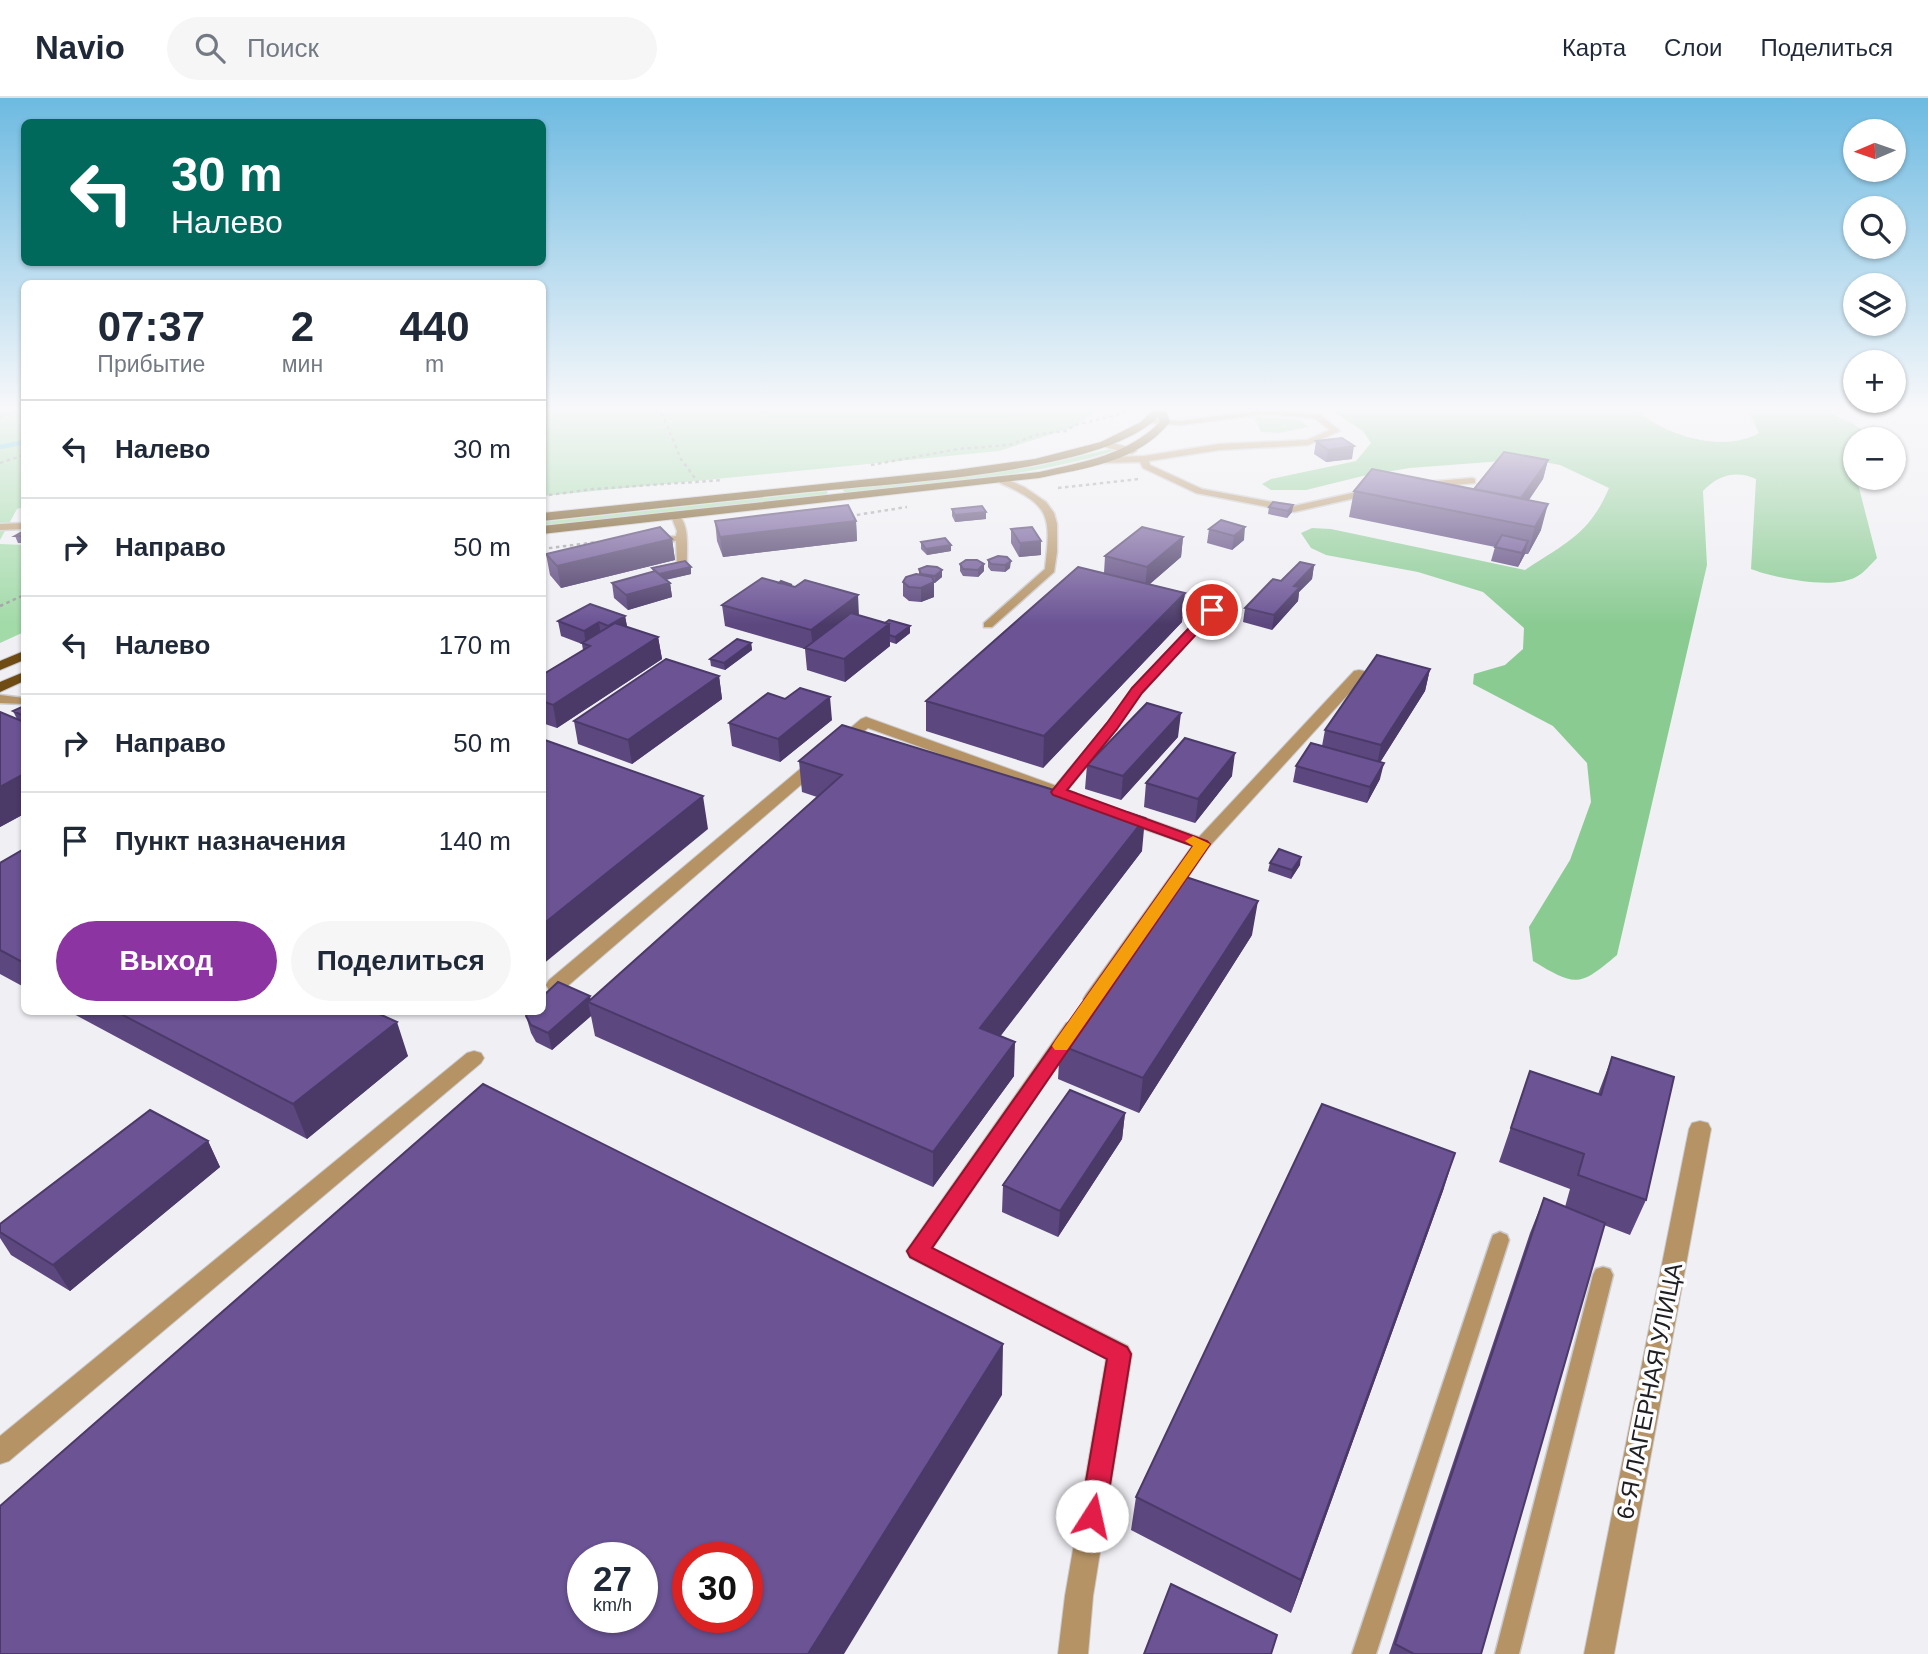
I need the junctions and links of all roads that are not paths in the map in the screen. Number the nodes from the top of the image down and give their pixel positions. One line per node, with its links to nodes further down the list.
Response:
1 (879, 481): 8 (main road)
2 (1003, 481): 7 (main road); 16 (lane)
3 (1177, 481): 6 (lane)
4 (1472, 481): 5 (lane)
5 (1414, 486)
6 (1387, 489)
7 (676, 516): 11 (main road); 12 (lane)
8 (546, 517)
9 (21, 526): 10 (lane)
10 (0, 527)
11 (546, 530)
12 (681, 538): 13 (lane); 14 (lane)
13 (639, 543)
14 (682, 565)
15 (1212, 610): 24 (lane)
16 (988, 625)
17 (21, 656): 18 (main road)
18 (0, 666)
19 (1359, 674): 27 (street)
20 (21, 678): 21 (main road)
21 (0, 688)
22 (0, 699): 23 (lane)
23 (21, 701)
24 (1058, 792): 25 (street); 28 (street)
25 (1084, 802)
26 (1110, 811): 27 (street)
27 (1202, 844): 34 (street)
28 (556, 985)
29 (474, 1058): 33 (street)
30 (1700, 1129): 37 (street, 6-Я ЛАГЕРНАЯ УЛИЦА)
31 (1500, 1240): 35 (lane)
32 (1603, 1275): 36 (lane)
33 (0, 1452)
34 (1073, 1654)
35 (1364, 1654)
36 (1507, 1654)
37 (1599, 1654)

